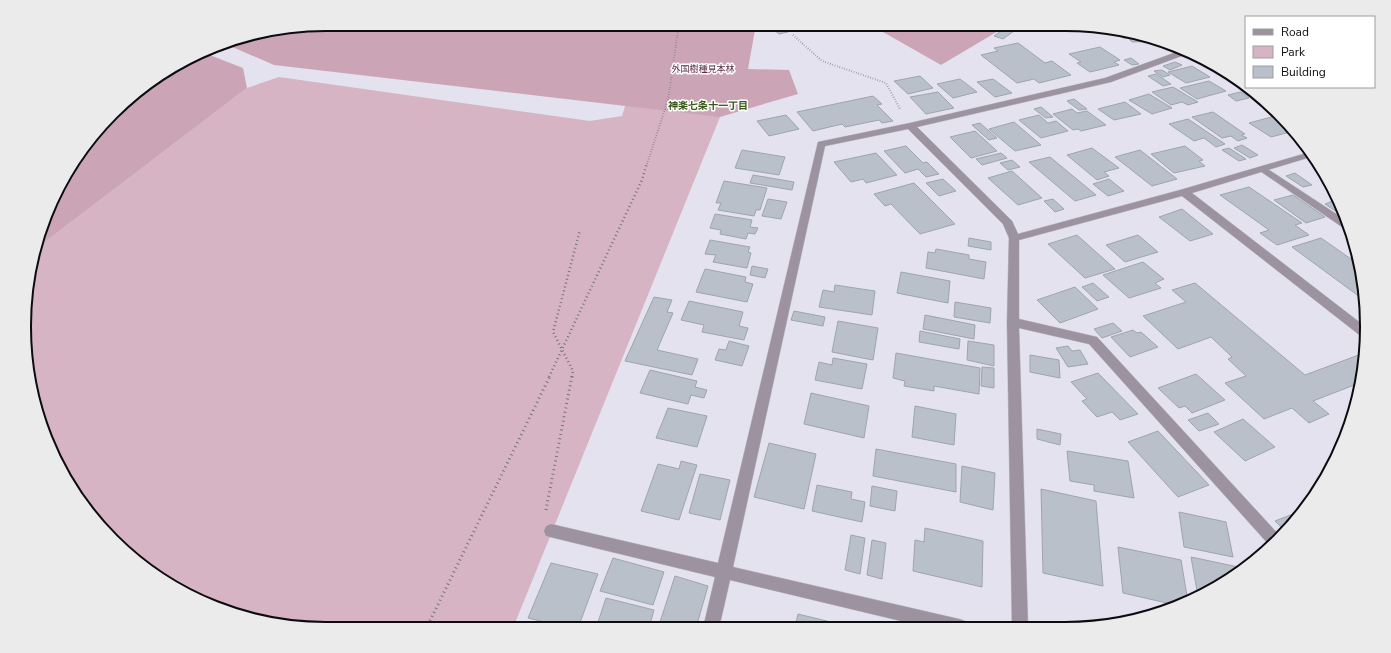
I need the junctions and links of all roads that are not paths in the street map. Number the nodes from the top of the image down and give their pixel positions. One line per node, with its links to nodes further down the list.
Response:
1 (1180, 54): 2 (street)
2 (910, 126): 7 (street); 12 (street)
3 (1306, 156): 4 (street)
4 (1263, 169): 5 (street); 6 (street)
5 (1184, 192): 7 (street); 9 (street)
6 (1341, 221)
7 (1014, 238): 8 (street)
8 (1013, 322): 11 (street); 15 (street)
9 (1360, 329)
10 (551, 531): 12 (street)
11 (1272, 536)
12 (725, 572): 13 (street); 14 (street)
13 (712, 622)
14 (938, 622)
15 (1020, 622)

